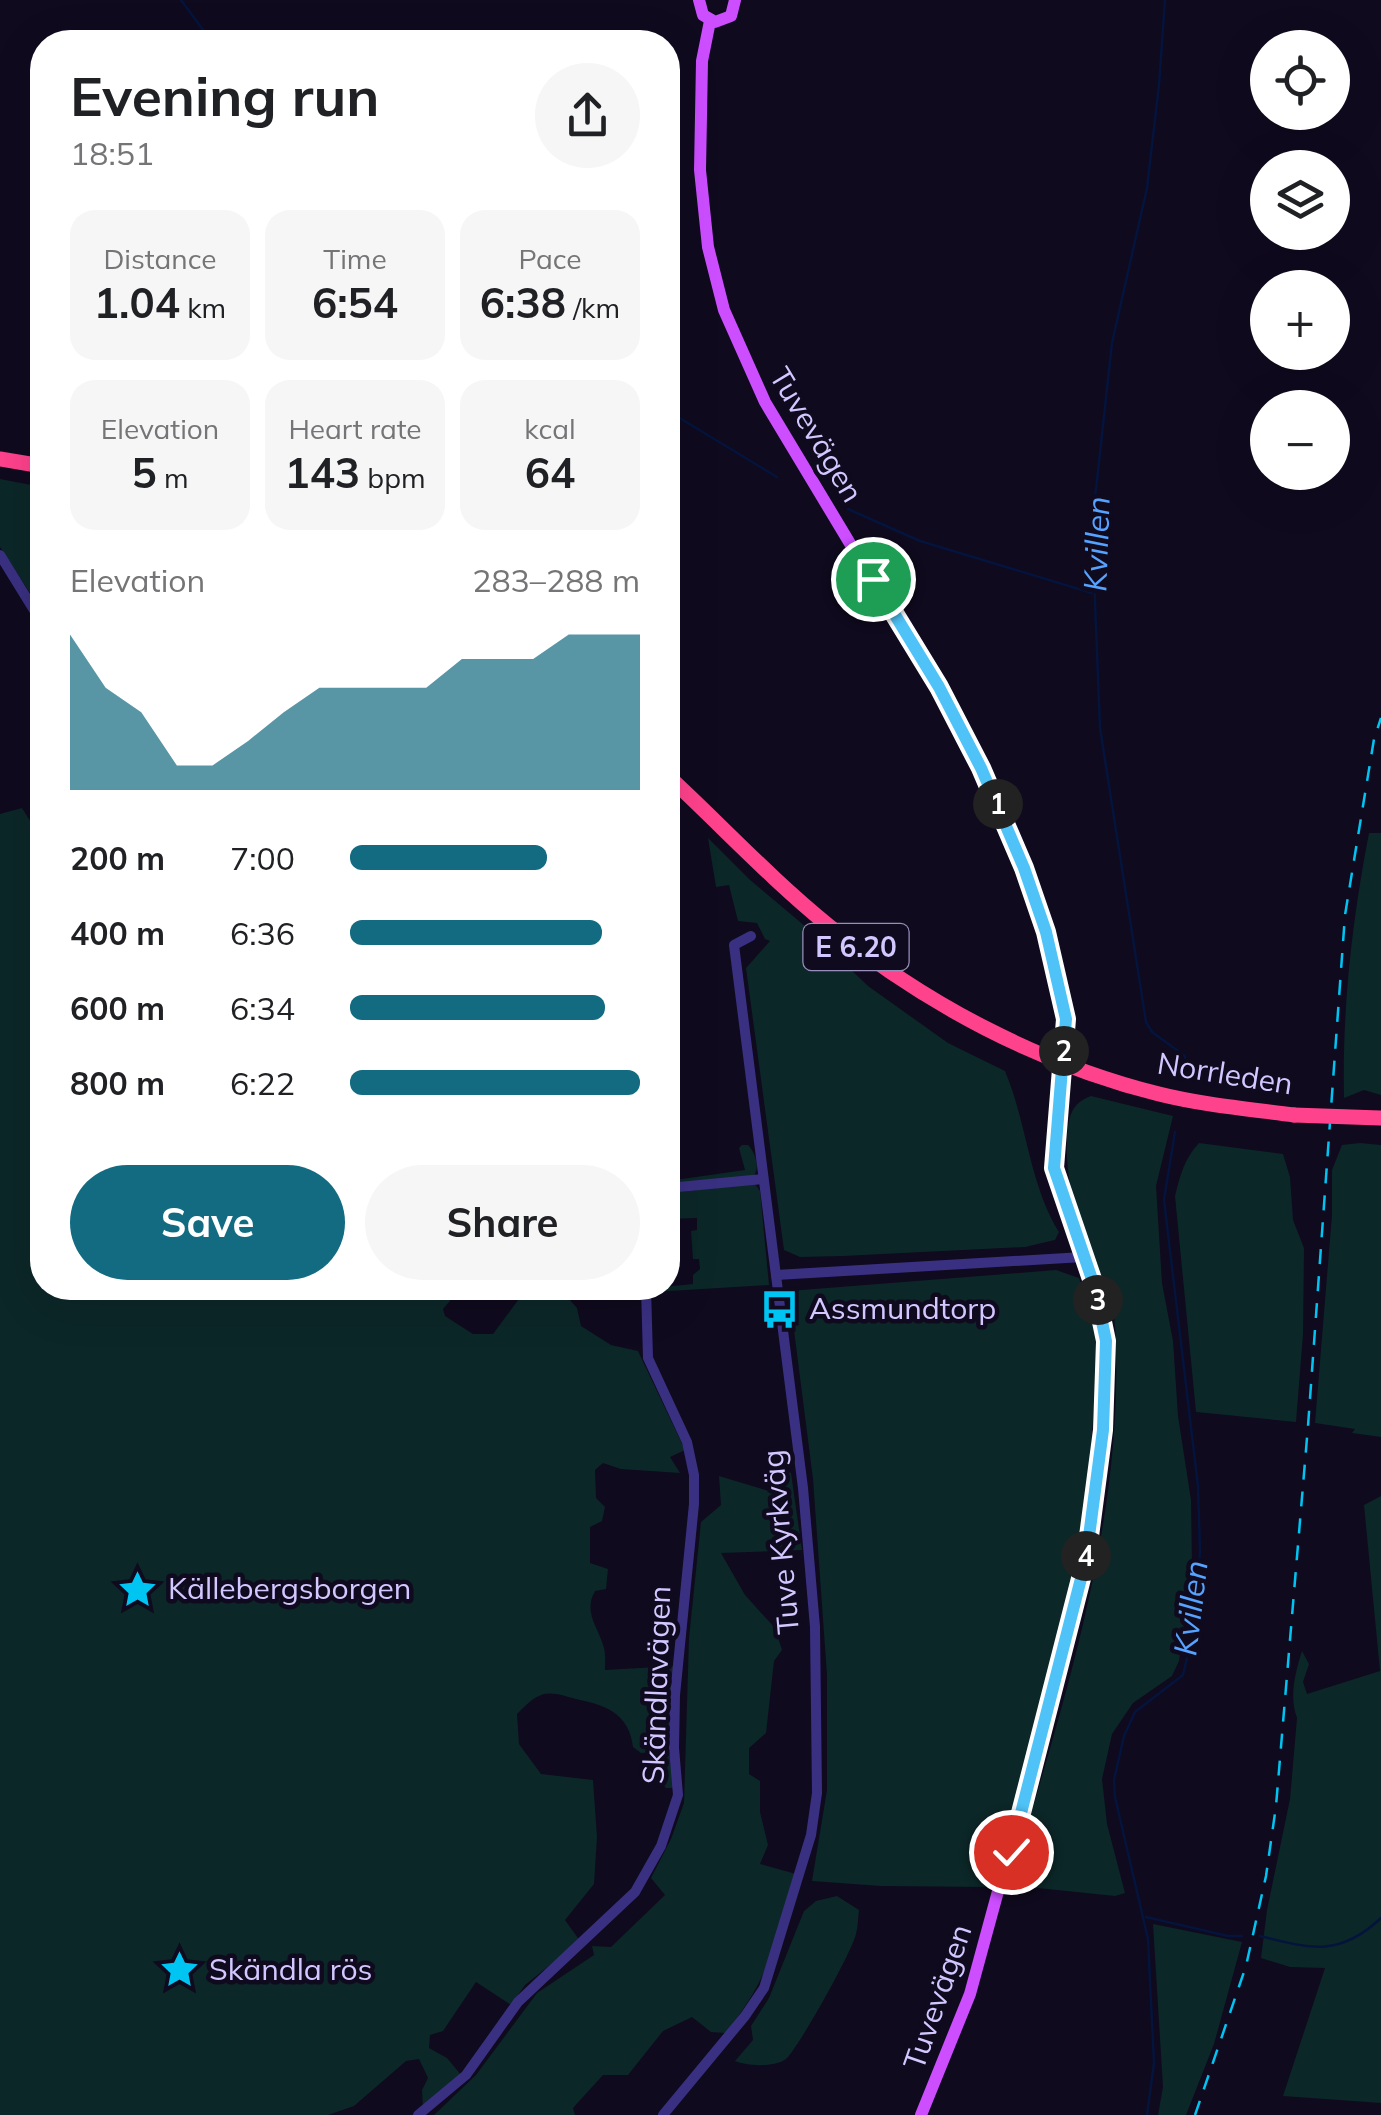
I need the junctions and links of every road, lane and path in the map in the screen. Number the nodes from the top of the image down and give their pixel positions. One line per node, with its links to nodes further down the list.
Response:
1 (698, 0): 3 (main road)
2 (735, 0): 3 (main road)
3 (710, 20): 10 (main road, Tuvevägen)
4 (0, 458): 5 (highway)
5 (30, 464)
6 (0, 555): 7 (street)
7 (30, 604)
8 (680, 787): 10 (highway, E 6.20)
9 (751, 936): 12 (street, Tuve Kyrkväg)
10 (1063, 1063): 11 (highway, Norrleden / E 6.20, bridge); 14 (main road, Tuvevägen)
11 (1380, 1118)
12 (762, 1179): 13 (street); 15 (street, Tuve Kyrkväg)
13 (680, 1187)
14 (1083, 1257): 15 (street); 19 (main road, Tuvevägen)
15 (776, 1275): 18 (street, Tuve Kyrkväg)
16 (646, 1300): 17 (street, Skändlavägen)
17 (418, 2115)
18 (663, 2115)
19 (921, 2115)

